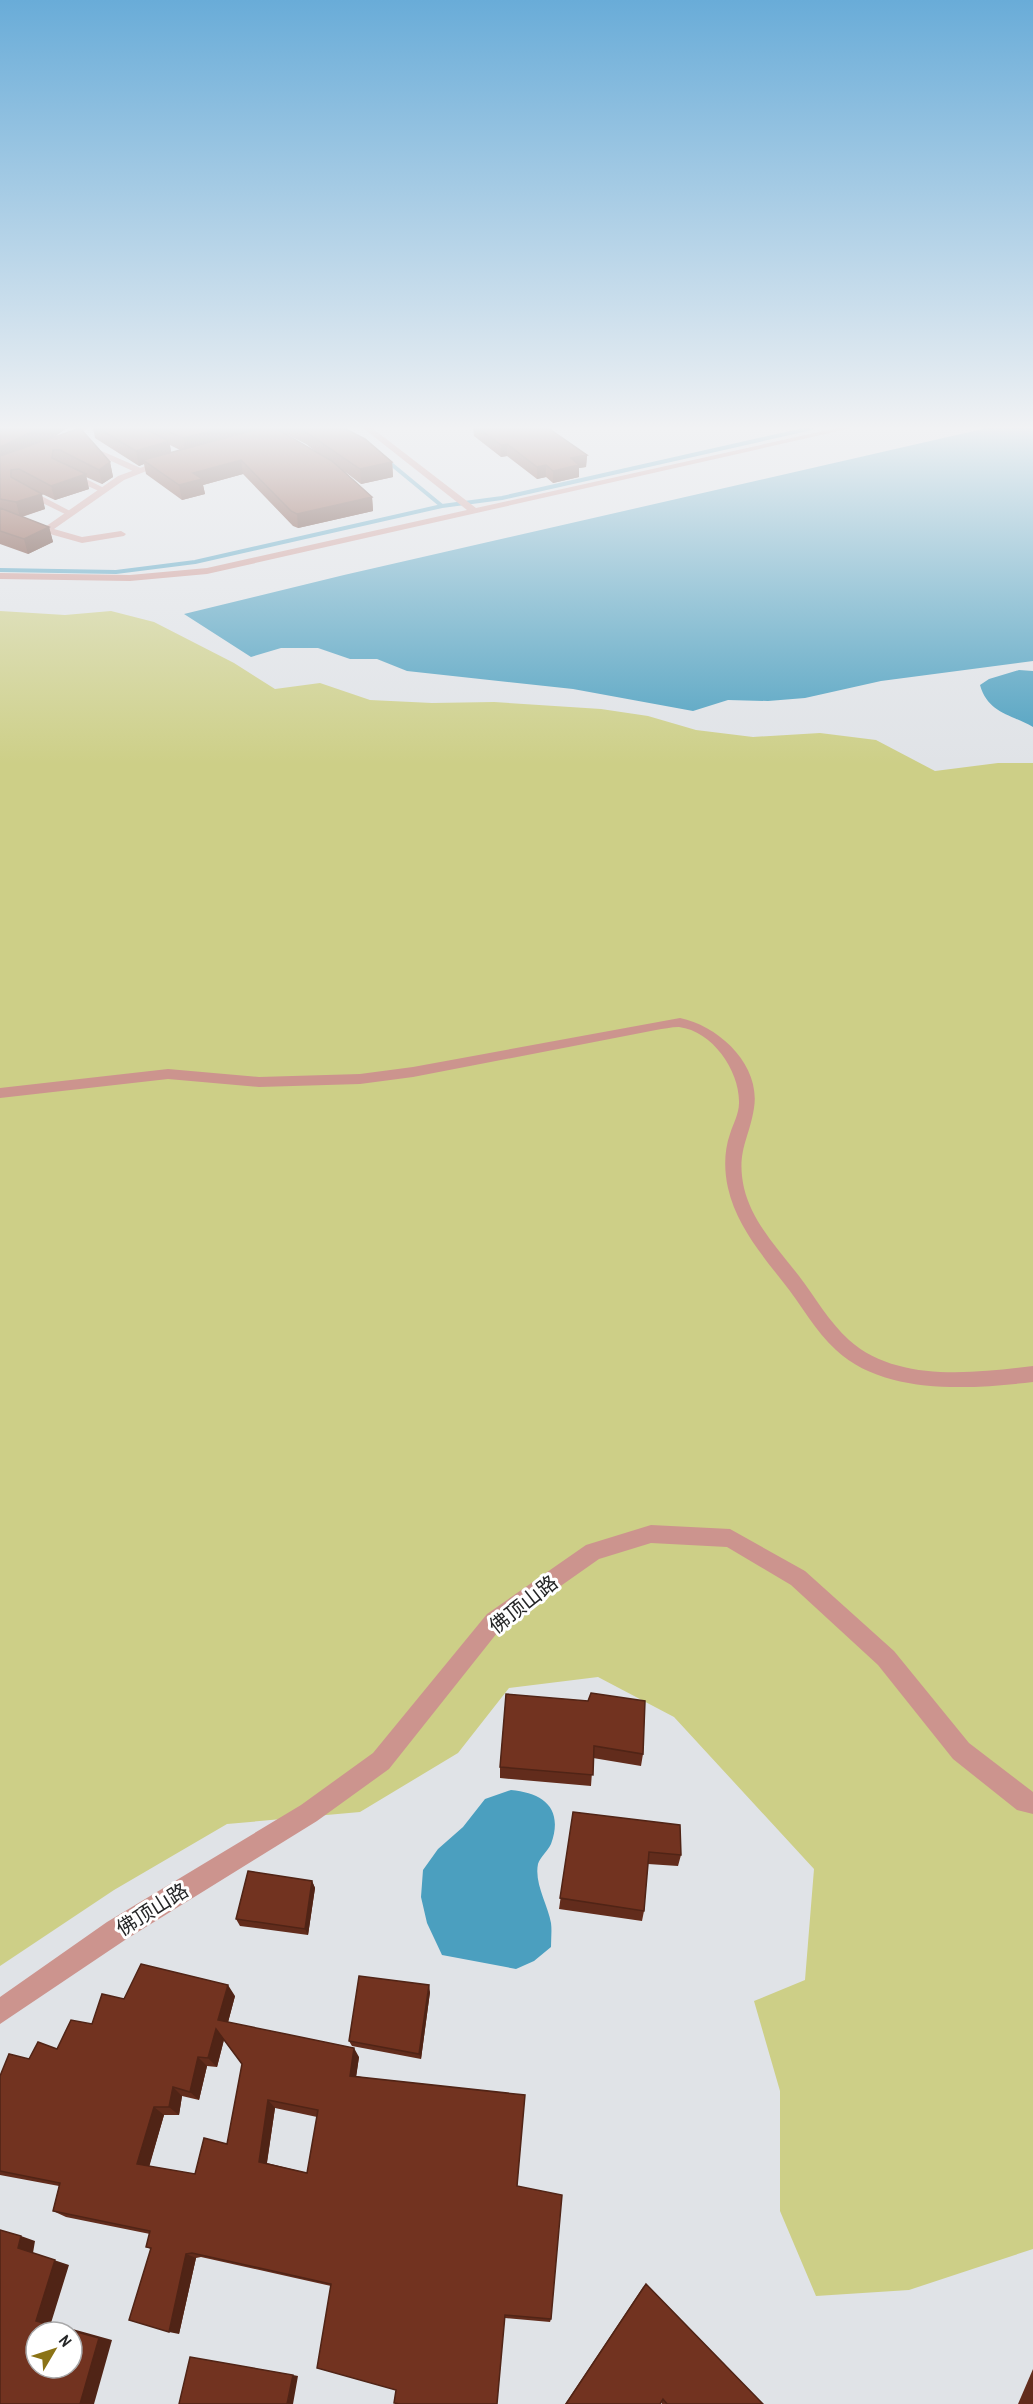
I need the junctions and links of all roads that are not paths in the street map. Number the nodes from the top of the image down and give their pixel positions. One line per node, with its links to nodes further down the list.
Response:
1 (347, 540): 2 (street)
2 (0, 576)
3 (0, 1093): 4 (street)
4 (1033, 1374)
5 (1033, 1803): 6 (street, 佛顶山路)
6 (0, 2012)

